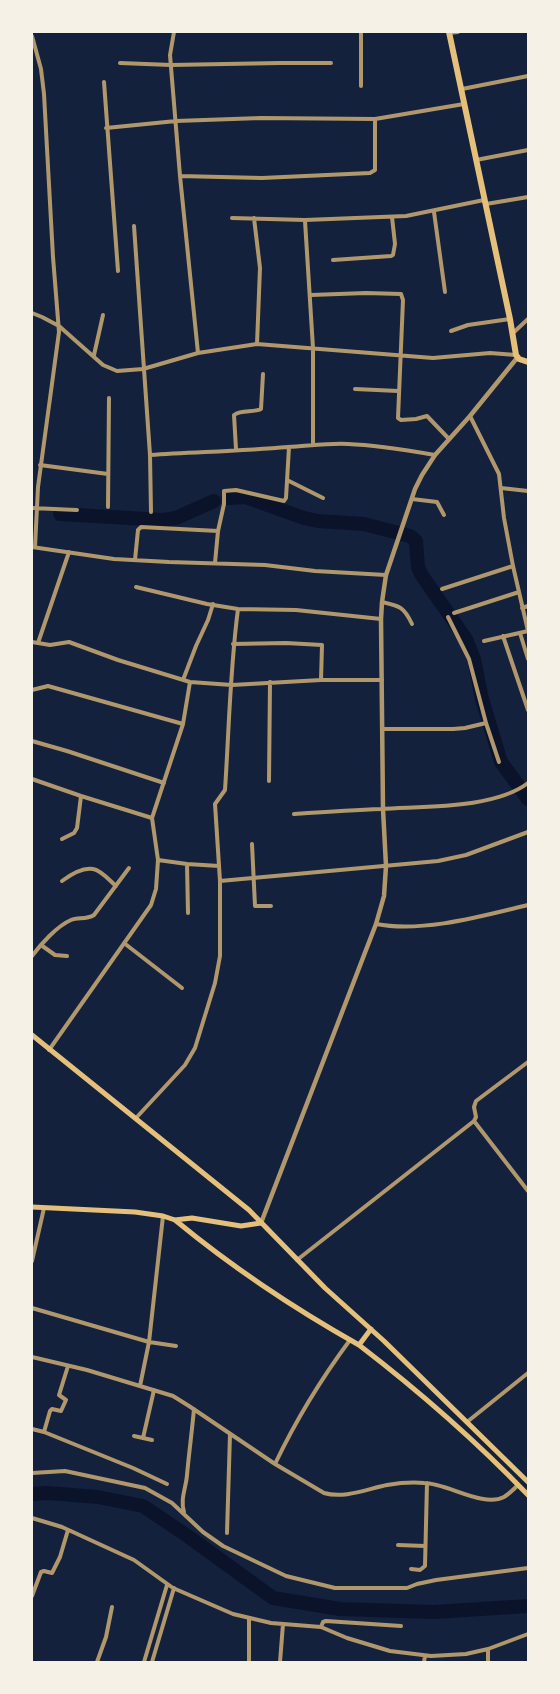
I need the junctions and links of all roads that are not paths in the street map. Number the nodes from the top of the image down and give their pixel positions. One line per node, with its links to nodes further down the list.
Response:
1 (174, 32): 8 (street)
2 (360, 32): 11 (street)
3 (449, 32): 4 (street); 12 (highway)
4 (458, 32)
5 (32, 36): 36 (street)
6 (120, 63): 8 (street)
7 (332, 63): 8 (street)
8 (171, 65): 15 (street)
9 (528, 76): 12 (street)
10 (104, 82): 16 (street)
11 (361, 86)
12 (462, 89): 13 (highway)
13 (464, 104): 14 (street); 18 (highway)
14 (375, 118): 15 (street); 19 (street)
15 (176, 121): 16 (street); 19 (street)
16 (106, 128): 29 (street)
17 (528, 150): 18 (street)
18 (476, 159): 21 (highway)
19 (180, 176): 41 (street)
20 (528, 197): 21 (street)
21 (485, 202): 22 (street); 35 (highway)
22 (434, 212): 23 (street); 30 (street)
23 (392, 217): 26 (street); 28 (street)
24 (232, 218): 25 (street)
25 (254, 218): 26 (street); 39 (street)
26 (305, 220): 31 (street)
27 (135, 226): 46 (street)
28 (333, 260)
29 (118, 271)
30 (445, 292)
31 (311, 294): 40 (street); 43 (street)
32 (32, 313): 36 (street)
33 (103, 315): 42 (street)
34 (528, 318): 38 (street)
35 (510, 319): 37 (street); 38 (highway)
36 (59, 326): 42 (street); 58 (street)
37 (451, 331)
38 (513, 334): 44 (highway)
39 (257, 344): 40 (street); 41 (street)
40 (313, 348): 43 (street); 53 (street)
41 (198, 352): 46 (street)
42 (94, 356): 46 (street)
43 (401, 356): 44 (street); 49 (street)
44 (517, 356): 45 (highway); 51 (street)
45 (528, 362)
46 (143, 369): 56 (street)
47 (263, 374): 55 (street)
48 (355, 389): 49 (street)
49 (398, 391): 52 (street)
50 (109, 398): 59 (street)
51 (470, 416): 52 (street); 61 (street)
52 (449, 439): 57 (street)
53 (313, 444): 54 (street); 57 (street)
54 (289, 447): 55 (street); 60 (street)
55 (236, 449): 56 (street)
56 (150, 455): 68 (street)
57 (435, 455): 64 (street)
58 (40, 465): 59 (street); 66 (street)
59 (108, 474): 65 (street)
60 (287, 480): 63 (street); 70 (street)
61 (501, 489): 62 (street); 75 (street)
62 (528, 491)
63 (323, 498)
64 (412, 499): 69 (street); 76 (street)
65 (108, 507)
66 (34, 508): 67 (street); 71 (street)
67 (77, 510)
68 (152, 512)
69 (444, 515)
70 (218, 531): 73 (street); 74 (street)
71 (33, 547): 72 (street)
72 (69, 552): 73 (street); 94 (street)
73 (135, 560): 74 (street)
74 (215, 563): 76 (street)
75 (513, 566): 78 (street); 79 (street)
76 (386, 575): 80 (street)
77 (136, 587): 81 (street)
78 (442, 589)
79 (519, 592): 83 (street); 85 (street)
80 (382, 602): 87 (street); 88 (street)
81 (213, 604): 84 (street); 97 (street)
82 (528, 606): 83 (street)
83 (522, 608): 89 (street)
84 (238, 609): 87 (street); 95 (street)
85 (454, 613)
86 (448, 617): 105 (street)
87 (381, 619): 99 (street)
88 (412, 624)
89 (528, 631): 90 (street)
90 (520, 633): 91 (street); 96 (street)
91 (503, 636): 92 (street); 104 (street)
92 (484, 640)
93 (32, 642): 94 (street)
94 (38, 643): 97 (street)
95 (233, 644): 98 (street); 102 (street)
96 (528, 659)
97 (183, 680): 100 (street)
98 (321, 680): 99 (street); 101 (street)
99 (382, 680): 107 (street)
100 (190, 682): 102 (street); 106 (street)
101 (270, 682): 102 (street); 111 (street)
102 (232, 685): 123 (street)
103 (32, 690): 106 (street)
104 (528, 710)
105 (486, 723): 107 (street); 109 (street)
106 (183, 724): 112 (street)
107 (382, 729): 115 (street)
108 (32, 741): 112 (street)
109 (499, 762)
110 (32, 779): 114 (street)
111 (269, 781)
112 (164, 783): 117 (street)
113 (528, 783): 115 (street)
114 (81, 796): 117 (street); 119 (street)
115 (383, 809): 116 (street); 124 (street)
116 (294, 814)
117 (152, 818): 121 (street)
118 (528, 832): 124 (street)
119 (63, 840)
120 (252, 844): 126 (street)
121 (158, 860): 122 (street); 134 (street)
122 (187, 864): 123 (street); 132 (street)
123 (219, 866): 128 (street)
124 (386, 866): 126 (street); 133 (street)
125 (129, 868): 129 (street)
126 (254, 878): 128 (street); 131 (street)
127 (62, 881): 129 (street)
128 (220, 881): 142 (street)
129 (116, 886): 135 (street)
130 (528, 905): 133 (street)
131 (271, 906)
132 (188, 913)
133 (376, 924): 149 (street)
134 (124, 943): 138 (street); 140 (street)
135 (41, 945): 136 (street); 137 (street)
136 (32, 956)
137 (67, 956)
138 (182, 988)
139 (32, 1035): 140 (main road)
140 (49, 1050): 142 (main road)
141 (528, 1062): 143 (street)
142 (135, 1119): 149 (main road)
143 (474, 1121): 144 (street); 150 (street)
144 (528, 1191)
145 (32, 1207): 146 (main road)
146 (45, 1207): 147 (main road); 151 (street)
147 (163, 1216): 148 (main road); 155 (street)
148 (175, 1220): 149 (main road); 154 (main road)
149 (261, 1223): 150 (main road)
150 (297, 1260): 153 (main road)
151 (32, 1261)
152 (32, 1308): 155 (street)
153 (371, 1329): 156 (main road); 164 (main road)
154 (350, 1340): 156 (main road); 171 (street)
155 (149, 1342): 157 (street); 161 (street)
156 (359, 1345): 176 (main road)
157 (176, 1346)
158 (32, 1357): 159 (street)
159 (68, 1366): 161 (street); 166 (street)
160 (528, 1373): 164 (street)
161 (140, 1386): 162 (street)
162 (154, 1390): 163 (street); 169 (street)
163 (194, 1409): 167 (street); 178 (street)
164 (467, 1422): 173 (main road)
165 (32, 1429): 166 (street)
166 (44, 1432): 175 (street)
167 (231, 1433): 171 (street); 181 (street)
168 (134, 1436): 169 (street)
169 (143, 1438): 170 (street)
170 (152, 1440)
171 (275, 1464): 174 (street)
172 (32, 1473): 178 (street)
173 (528, 1482)
174 (427, 1483): 176 (street); 183 (street)
175 (167, 1484)
176 (518, 1485): 177 (main road)
177 (528, 1496)
178 (184, 1514): 184 (street)
179 (32, 1518): 180 (street)
180 (68, 1530): 186 (street); 187 (street)
181 (227, 1533)
182 (398, 1545): 183 (street)
183 (425, 1546): 185 (street)
184 (528, 1568)
185 (411, 1569)
186 (170, 1586): 189 (street); 194 (street); 194 (street)
187 (32, 1596)
188 (111, 1607): 197 (street)
189 (249, 1618): 190 (street); 200 (street)
190 (283, 1624): 192 (street); 201 (street)
191 (401, 1626): 192 (street)
192 (321, 1627): 196 (street)
193 (528, 1634): 195 (street)
194 (153, 1645): 198 (street); 199 (street)
195 (488, 1649): 196 (street); 203 (street)
196 (425, 1656): 202 (street)
197 (97, 1662)
198 (144, 1662)
199 (152, 1662)
200 (249, 1662)
201 (280, 1662)
202 (424, 1662)
203 (488, 1662)

